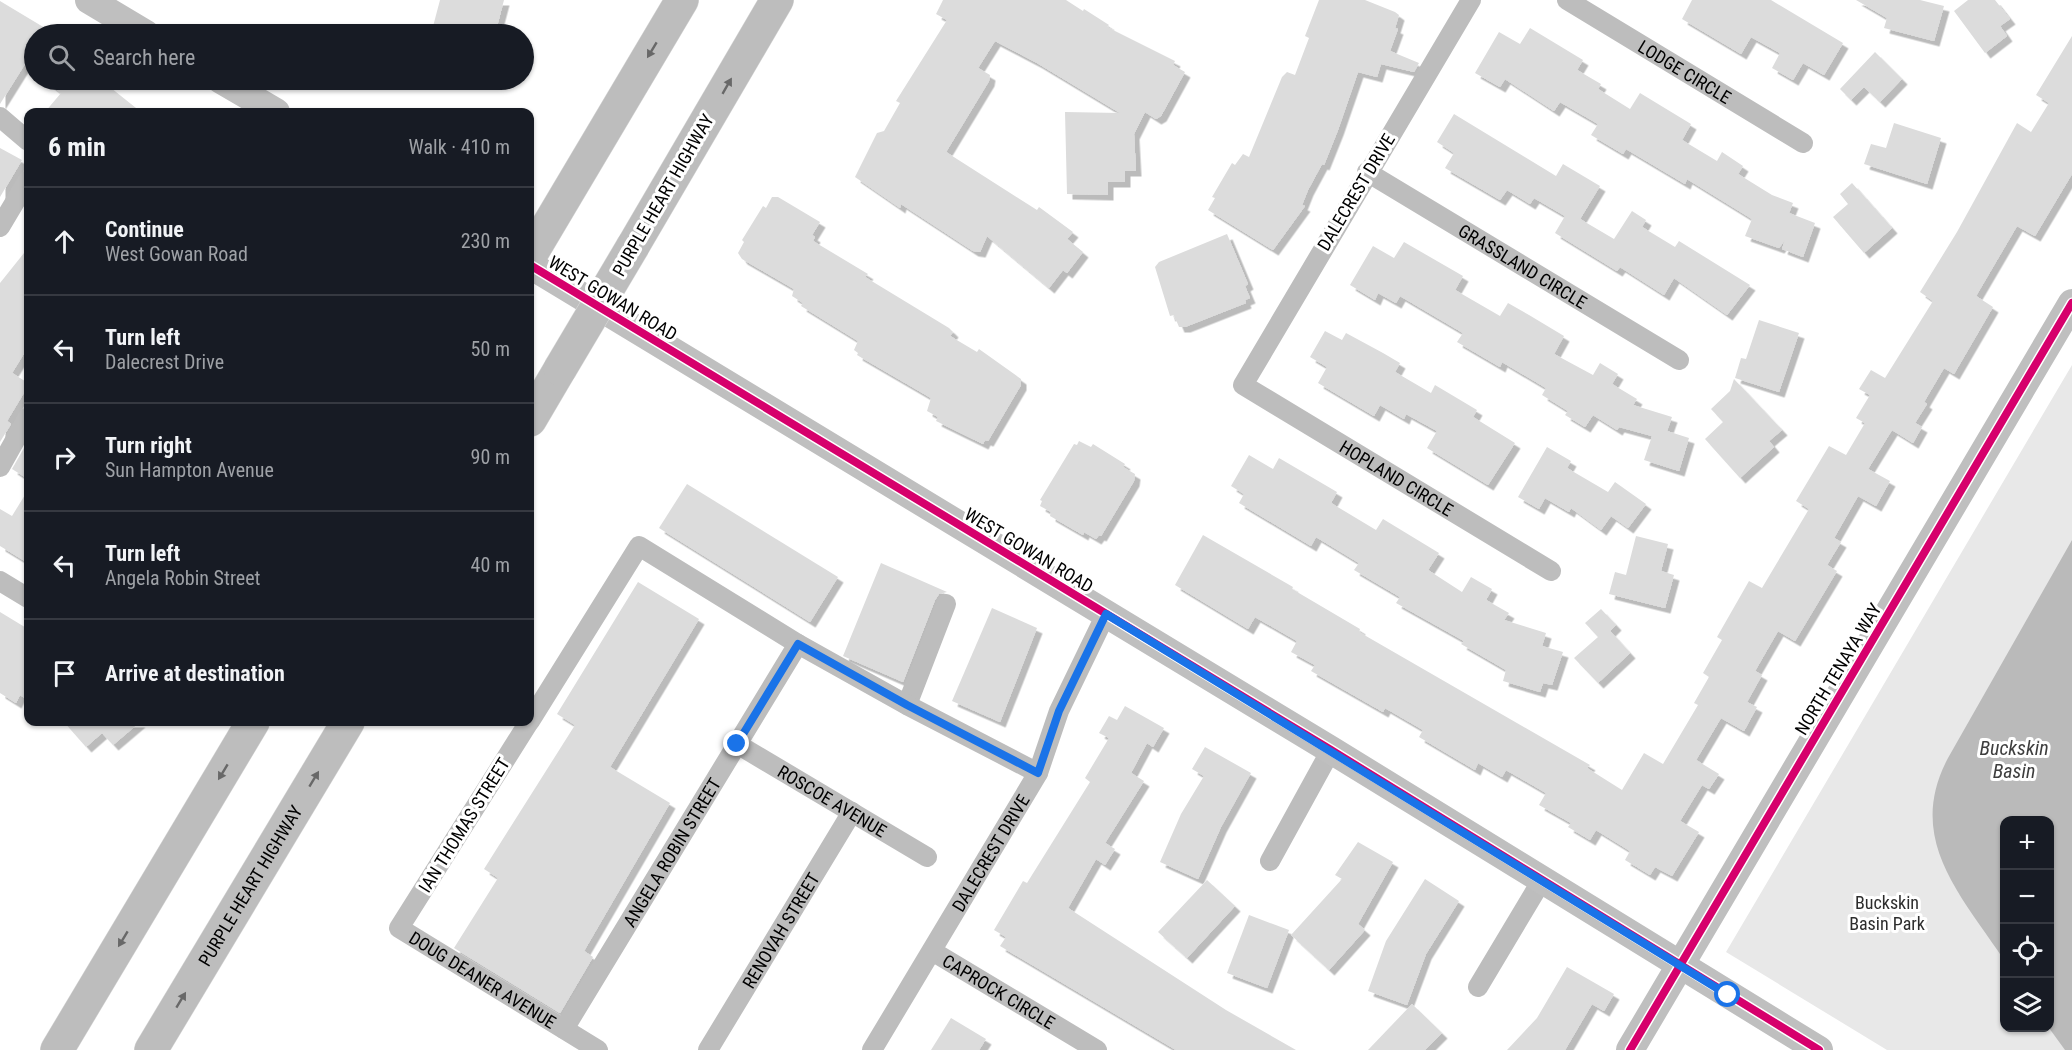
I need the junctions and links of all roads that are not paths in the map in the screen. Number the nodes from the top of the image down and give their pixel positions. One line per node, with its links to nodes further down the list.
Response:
1 (89, 0): 6 (street)
2 (682, 0): 15 (highway, one-way to 15)
3 (777, 0): 20 (highway, PURPLE HEART HIGHWAY, one-way to 3, bridge)
4 (1471, 0): 12 (street, DALECREST DRIVE)
5 (1567, 0): 11 (street, LODGE CIRCLE)
6 (129, 24)
7 (238, 90): 8 (street)
8 (269, 108)
9 (0, 117): 10 (street)
10 (24, 138)
11 (1803, 143)
12 (1367, 172): 18 (street, GRASSLAND CIRCLE); 19 (street, DALECREST DRIVE)
13 (24, 187): 14 (street)
14 (0, 227)
15 (534, 249)
16 (534, 267): 27 (street, WEST GOWAN ROAD)
17 (2072, 303): 43 (street, NORTH TENAYA WAY)
18 (1679, 360)
19 (1243, 385): 23 (street, HOPLAND CIRCLE)
20 (534, 413)
21 (24, 424): 22 (street)
22 (0, 467)
23 (1551, 571)
24 (0, 581): 25 (street)
25 (24, 596)
26 (946, 604): 29 (street)
27 (1106, 614): 35 (street, WEST GOWAN ROAD); 36 (street, DALECREST DRIVE)
28 (798, 644): 29 (street); 30 (street, IAN THOMAS STREET); 34 (street, ANGELA ROBIN STREET)
29 (907, 705): 36 (street)
30 (534, 713)
31 (251, 726): 46 (highway, one-way to 46)
32 (346, 726): 47 (highway, PURPLE HEART HIGHWAY, one-way to 32)
33 (526, 726): 41 (street, IAN THOMAS STREET)
34 (737, 744): 37 (street, ROSCOE AVENUE); 45 (street, ANGELA ROBIN STREET)
35 (1331, 750): 39 (street); 40 (street, WEST GOWAN ROAD)
36 (1038, 773): 42 (street, DALECREST DRIVE)
37 (852, 812): 38 (street, ROSCOE AVENUE); 49 (street, RENOVAH STREET)
38 (927, 857)
39 (1270, 861)
40 (1542, 880): 43 (street, WEST GOWAN ROAD); 44 (street)
41 (399, 928): 45 (street, DOUG DEANER AVENUE)
42 (932, 951): 50 (street, DALECREST DRIVE); 51 (street, CAPROCK CIRCLE)
43 (1680, 966): 52 (street, NORTH TENAYA WAY); 53 (street, WEST GOWAN ROAD)
44 (1478, 987)
45 (564, 1029): 48 (street, DOUG DEANER AVENUE)
46 (57, 1050)
47 (151, 1050)
48 (598, 1050)
49 (708, 1050)
50 (872, 1050)
51 (1097, 1050)
52 (1630, 1050)
53 (1819, 1050)

